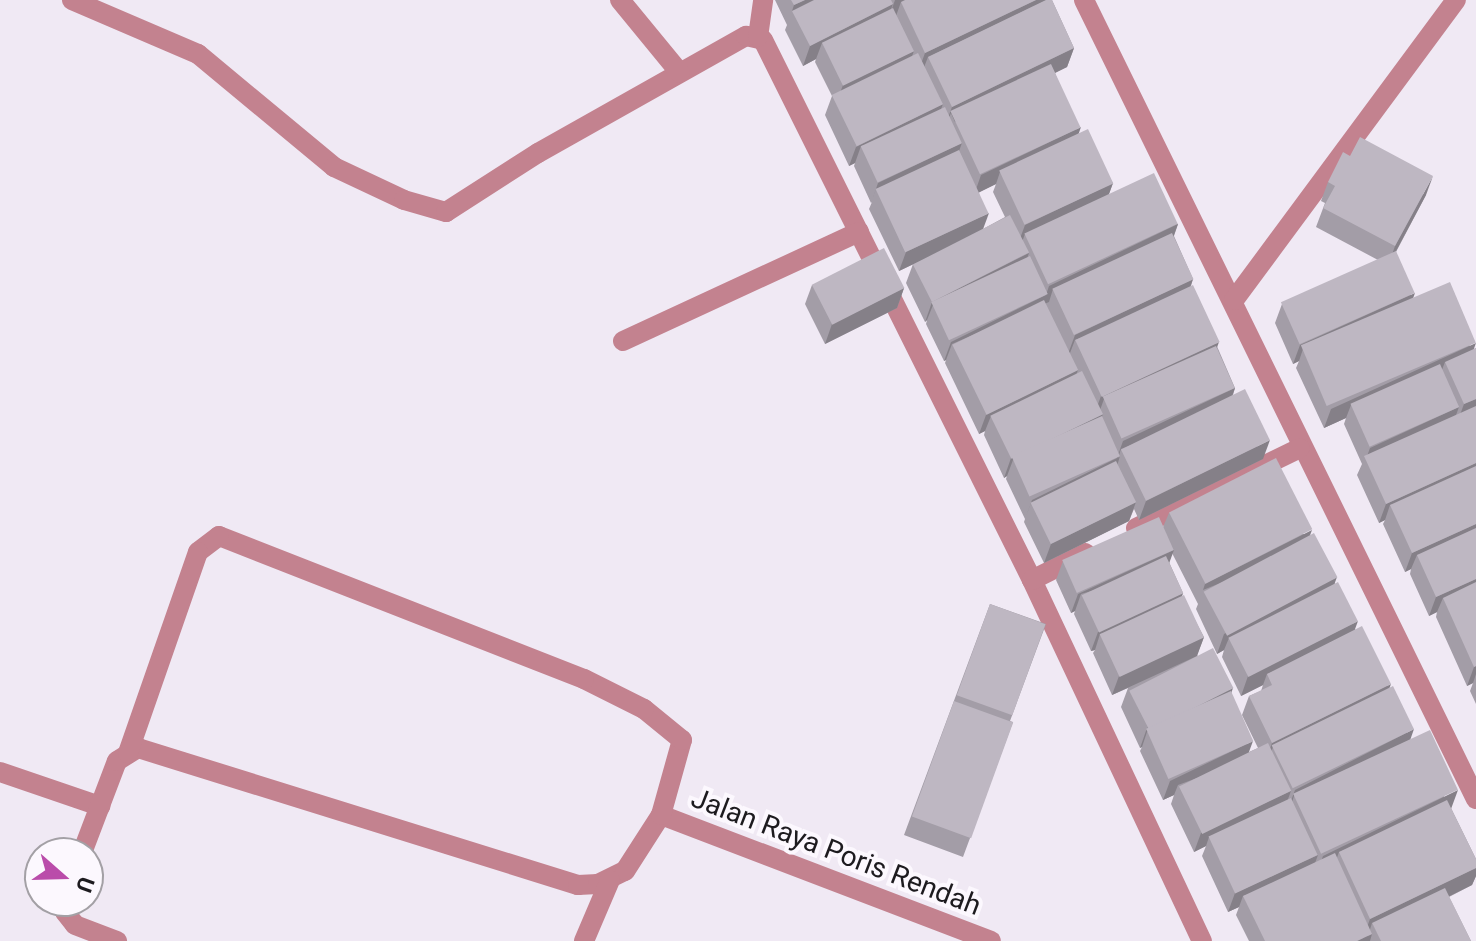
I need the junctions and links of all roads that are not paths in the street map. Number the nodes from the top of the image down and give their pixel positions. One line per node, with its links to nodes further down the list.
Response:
1 (72, 0): 7 (street)
2 (620, 0): 7 (street)
3 (763, 0): 6 (street)
4 (1084, 0): 9 (street)
5 (1456, 0): 9 (street)
6 (758, 37): 7 (street); 8 (street)
7 (680, 73)
8 (859, 232): 10 (street); 12 (street)
9 (1234, 300): 11 (street)
10 (623, 341)
11 (1300, 448): 12 (street); 15 (street)
12 (1032, 580): 24 (street)
13 (128, 753): 16 (street); 17 (street); 19 (street)
14 (0, 772): 16 (street)
15 (1476, 799)
16 (100, 806): 18 (street)
17 (661, 815): 19 (street); 23 (street, Jalan Raya Poris Rendah)
18 (88, 837)
19 (610, 880): 22 (street)
20 (69, 917): 21 (street)
21 (117, 941)
22 (584, 941)
23 (991, 941)
24 (1202, 941)

